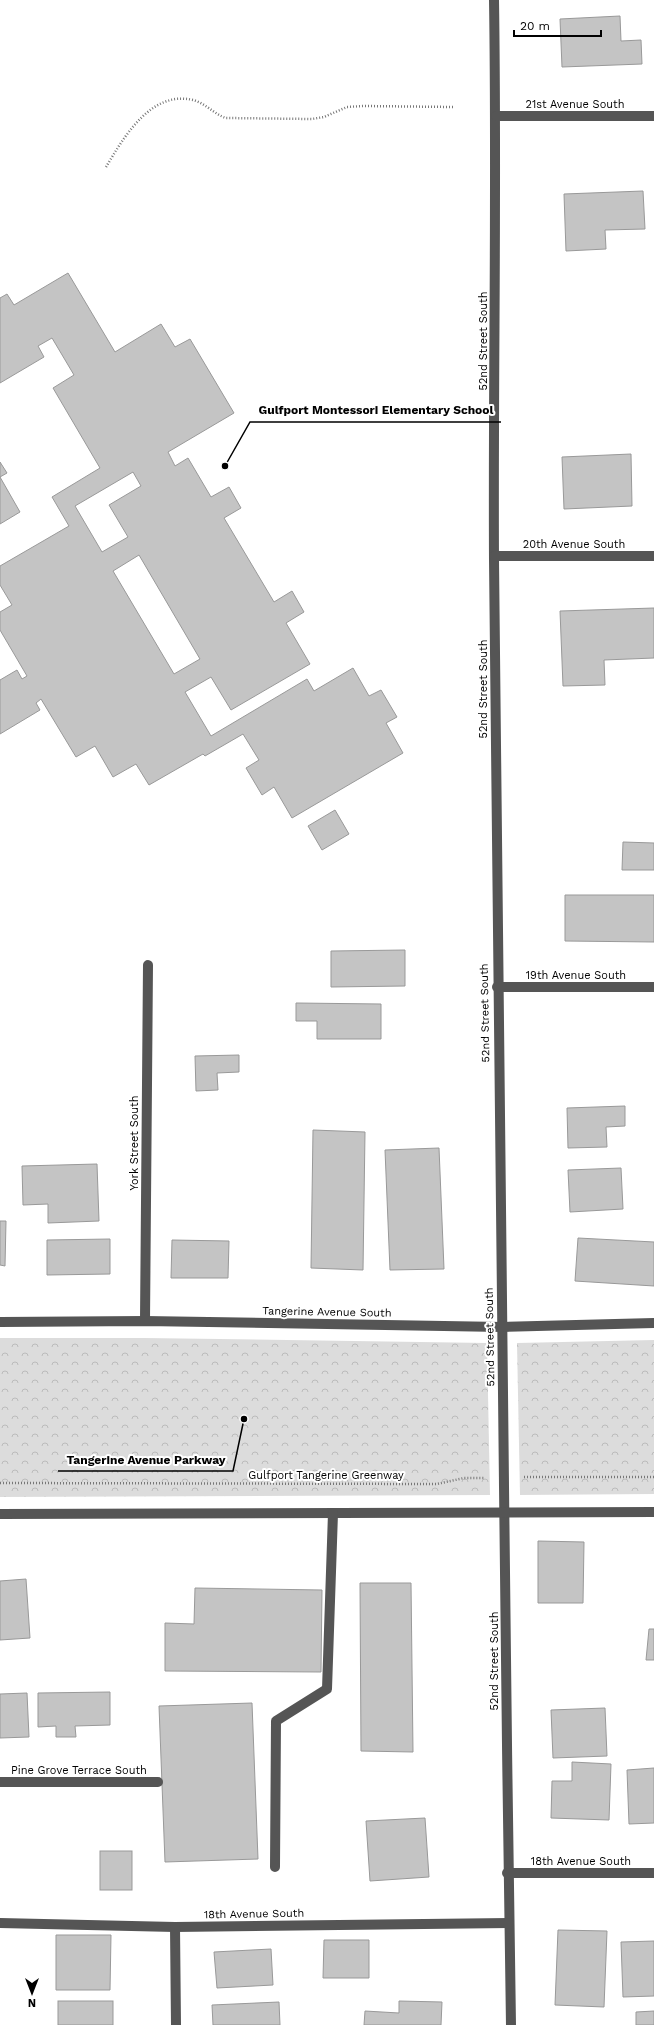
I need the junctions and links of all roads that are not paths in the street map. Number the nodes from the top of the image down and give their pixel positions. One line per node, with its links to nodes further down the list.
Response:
1 (494, 0): 2 (street, 52nd Street South)
2 (496, 116): 3 (street, 21st Avenue South); 4 (street, 52nd Street South)
3 (654, 116)
4 (494, 556): 5 (street, 20th Avenue South); 7 (street, 52nd Street South)
5 (654, 556)
6 (148, 965): 9 (street, York Street South)
7 (497, 988): 8 (street, 19th Avenue South); 12 (street, 52nd Street South)
8 (654, 988)
9 (145, 1321): 10 (street, Tangerine Avenue South); 12 (street, Tangerine Avenue South)
10 (0, 1322)
11 (654, 1323): 12 (street, Tangerine Avenue South)
12 (502, 1327): 13 (street, 52nd Street South)
13 (505, 1512): 14 (street); 15 (street); 21 (street, 52nd Street South)
14 (654, 1512)
15 (333, 1513): 16 (street); 19 (street)
16 (0, 1514)
17 (0, 1782): 18 (street, Pine Grove Terrace South)
18 (158, 1782)
19 (275, 1867)
20 (654, 1873): 21 (street, 18th Avenue South)
21 (507, 1874): 23 (street, 52nd Street South)
22 (0, 1923): 24 (street, 18th Avenue South)
23 (509, 1923): 24 (street, 18th Avenue South); 26 (street, 52nd Street South)
24 (175, 1927): 25 (street)
25 (176, 2025)
26 (511, 2025)

